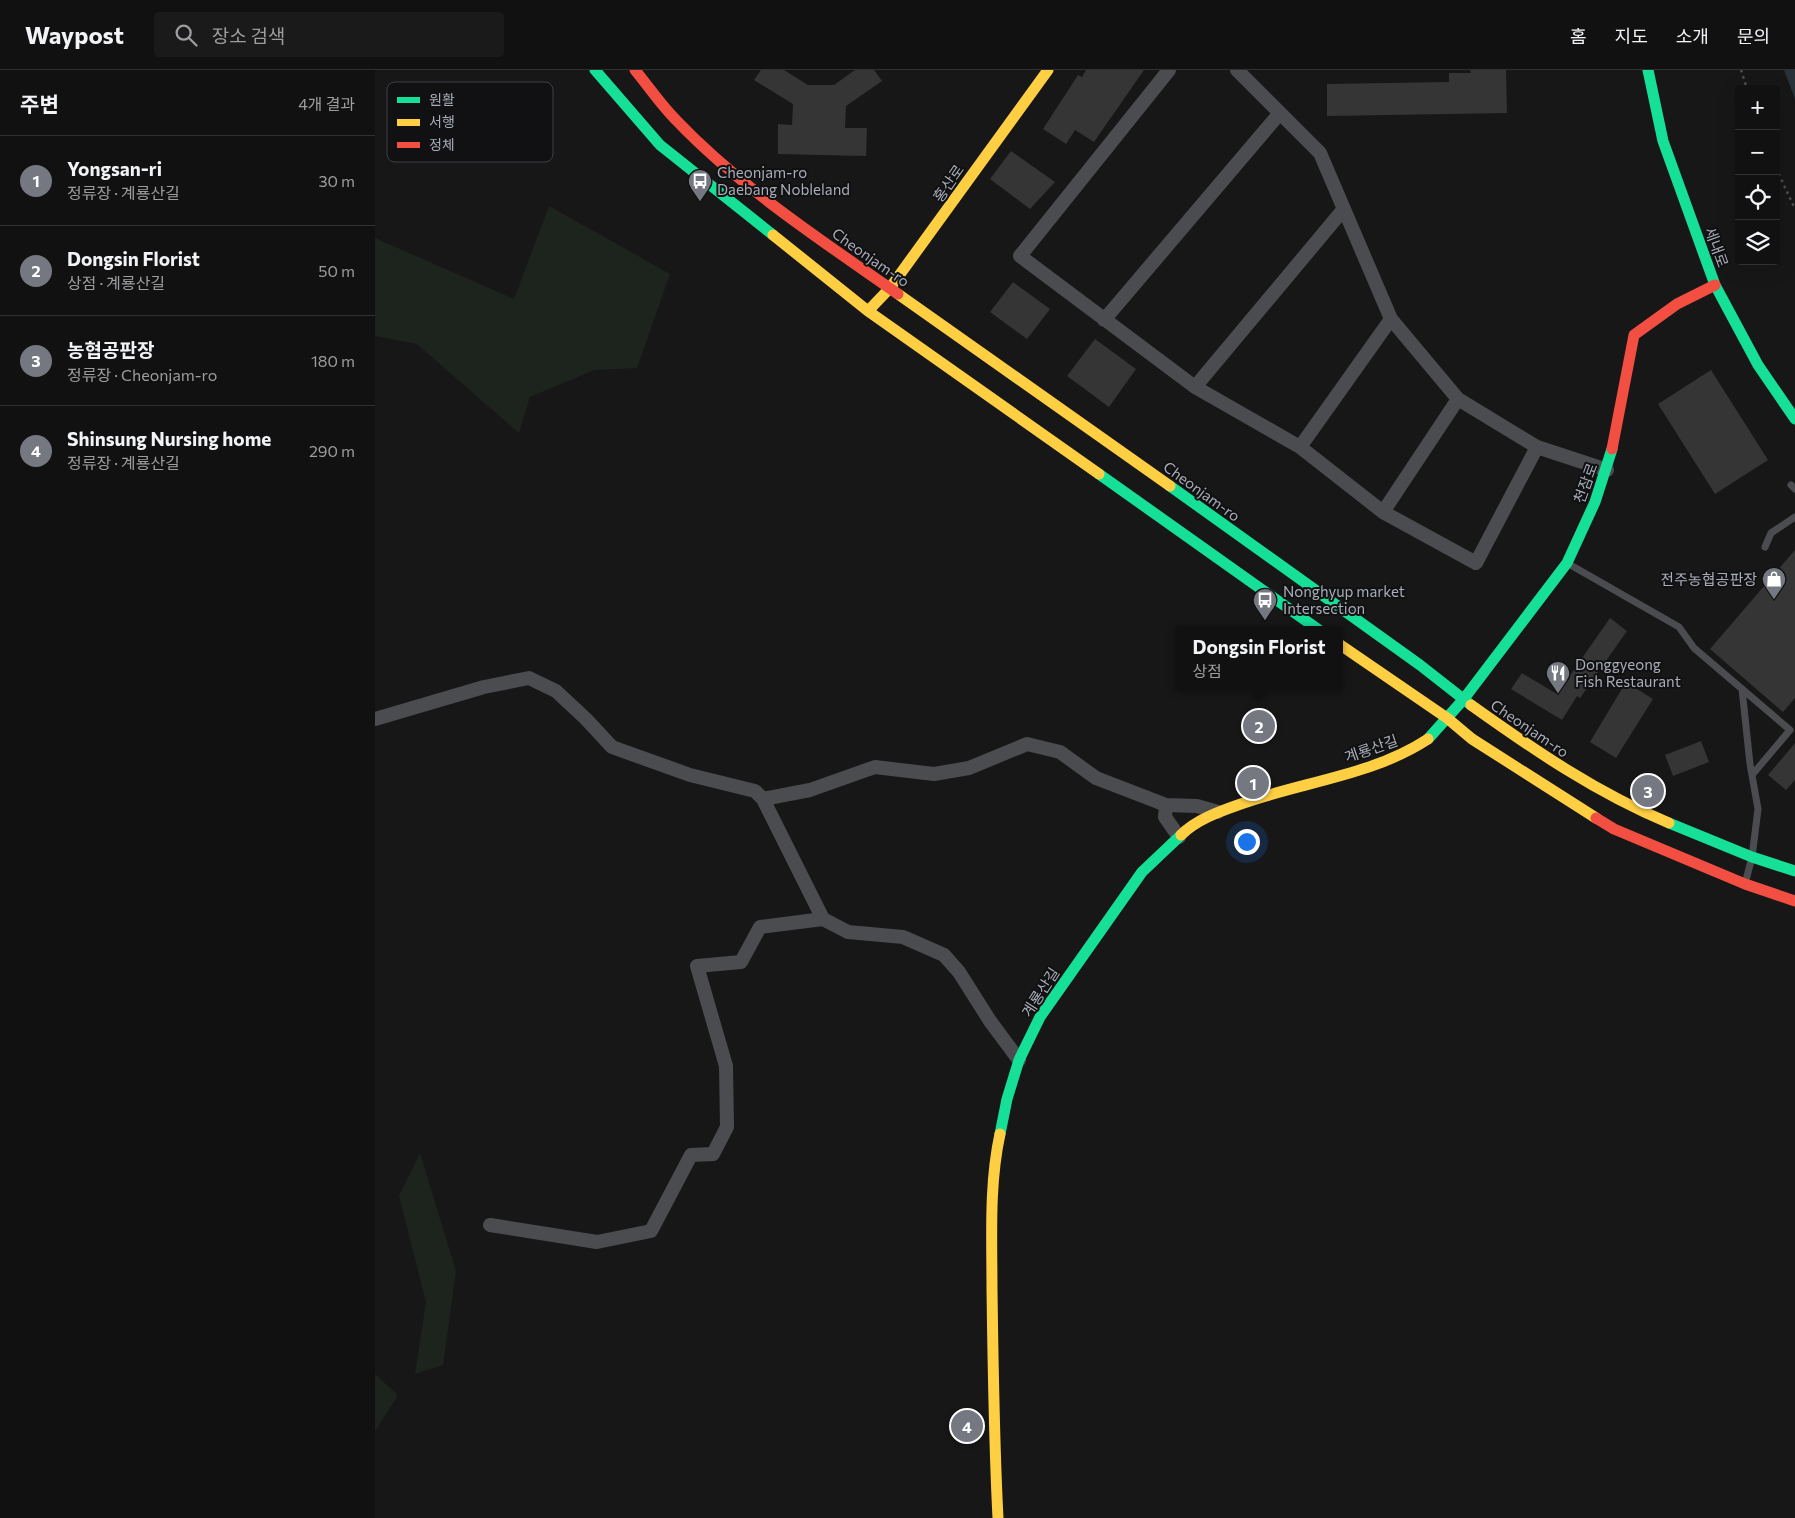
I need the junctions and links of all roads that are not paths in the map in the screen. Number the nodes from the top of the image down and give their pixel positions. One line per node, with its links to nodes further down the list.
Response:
1 (595, 70): 11 (street)
2 (635, 70): 10 (street, Cheonjam-ro)
3 (1048, 70): 10 (street, 홍산로)
4 (1169, 70): 13 (street)
5 (1237, 70): 7 (street)
6 (1648, 70): 9 (street, 세내로)
7 (1280, 113): 8 (street); 13 (street)
8 (1343, 210): 12 (street); 14 (street)
9 (1715, 285): 16 (street, 세내로); 19 (street, 천잠로)
10 (890, 288): 11 (street, 홍산로); 27 (street, Cheonjam-ro)
11 (868, 311): 24 (street)
12 (1391, 319): 15 (street); 17 (street)
13 (1104, 320): 14 (street)
14 (1195, 387): 17 (street)
15 (1458, 399): 18 (street); 20 (street)
16 (1795, 419)
17 (1300, 446): 20 (street)
18 (1537, 447): 19 (street); 20 (street)
19 (1607, 470): 23 (street, 천잠로)
20 (1383, 512)
21 (1795, 516): 22 (lane)
22 (1765, 547)
23 (1567, 563): 26 (lane); 27 (street, 천잠로)
24 (1313, 626)
25 (1343, 647): 28 (street)
26 (1742, 689): 30 (lane); 30 (lane)
27 (1463, 700): 28 (street, 계룡산길); 35 (street, Cheonjam-ro)
28 (1447, 718): 33 (street, 계룡산길); 37 (street)
29 (375, 719): 31 (street)
30 (1752, 776): 35 (lane)
31 (763, 799): 32 (street); 39 (street)
32 (1166, 805): 33 (street); 34 (street)
33 (1218, 812): 34 (street, 계룡산길)
34 (1179, 837): 40 (street, 계룡산길)
35 (1752, 857): 36 (street, Cheonjam-ro); 37 (lane)
36 (1795, 871)
37 (1745, 884): 38 (street)
38 (1795, 901)
39 (823, 919): 40 (street); 41 (street)
40 (1019, 1060): 42 (street, 계룡산길)
41 (490, 1225)
42 (998, 1518)

